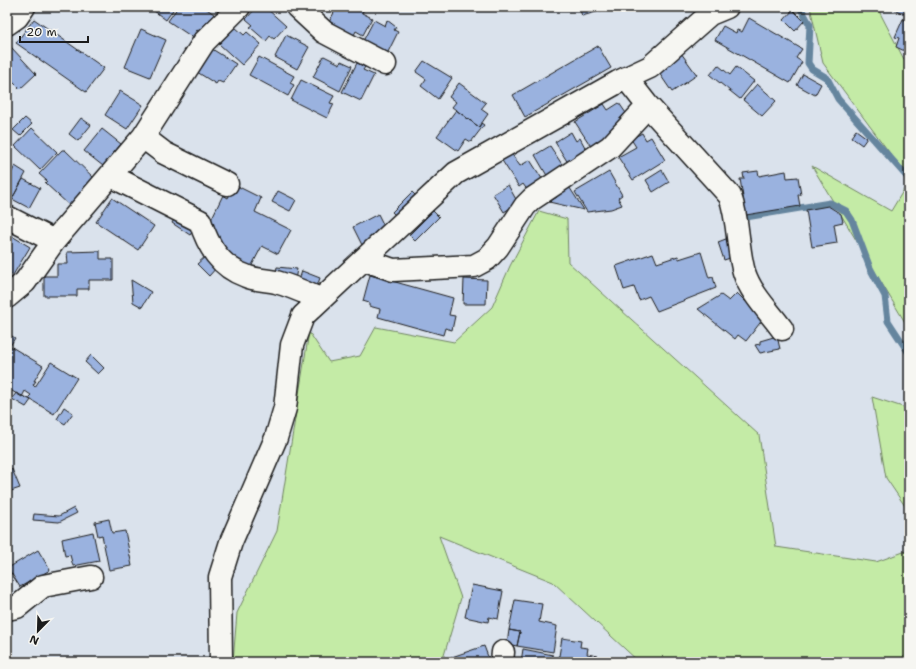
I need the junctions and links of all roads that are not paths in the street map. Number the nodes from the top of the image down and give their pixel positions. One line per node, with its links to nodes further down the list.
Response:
1 (24, 7): 5 (street)
2 (297, 7): 6 (street)
3 (234, 8): 9 (street)
4 (715, 9): 7 (street)
5 (7, 24)
6 (385, 64)
7 (626, 78): 8 (street); 14 (street)
8 (648, 106): 14 (street); 17 (street)
9 (143, 137): 10 (street); 11 (street)
10 (113, 173): 13 (street); 16 (street)
11 (227, 184)
12 (7, 217): 13 (street)
13 (54, 241): 15 (street)
14 (365, 260): 16 (street)
15 (7, 297)
16 (320, 299): 20 (street)
17 (782, 329)
18 (91, 577): 19 (street)
19 (7, 609)
20 (221, 662)

